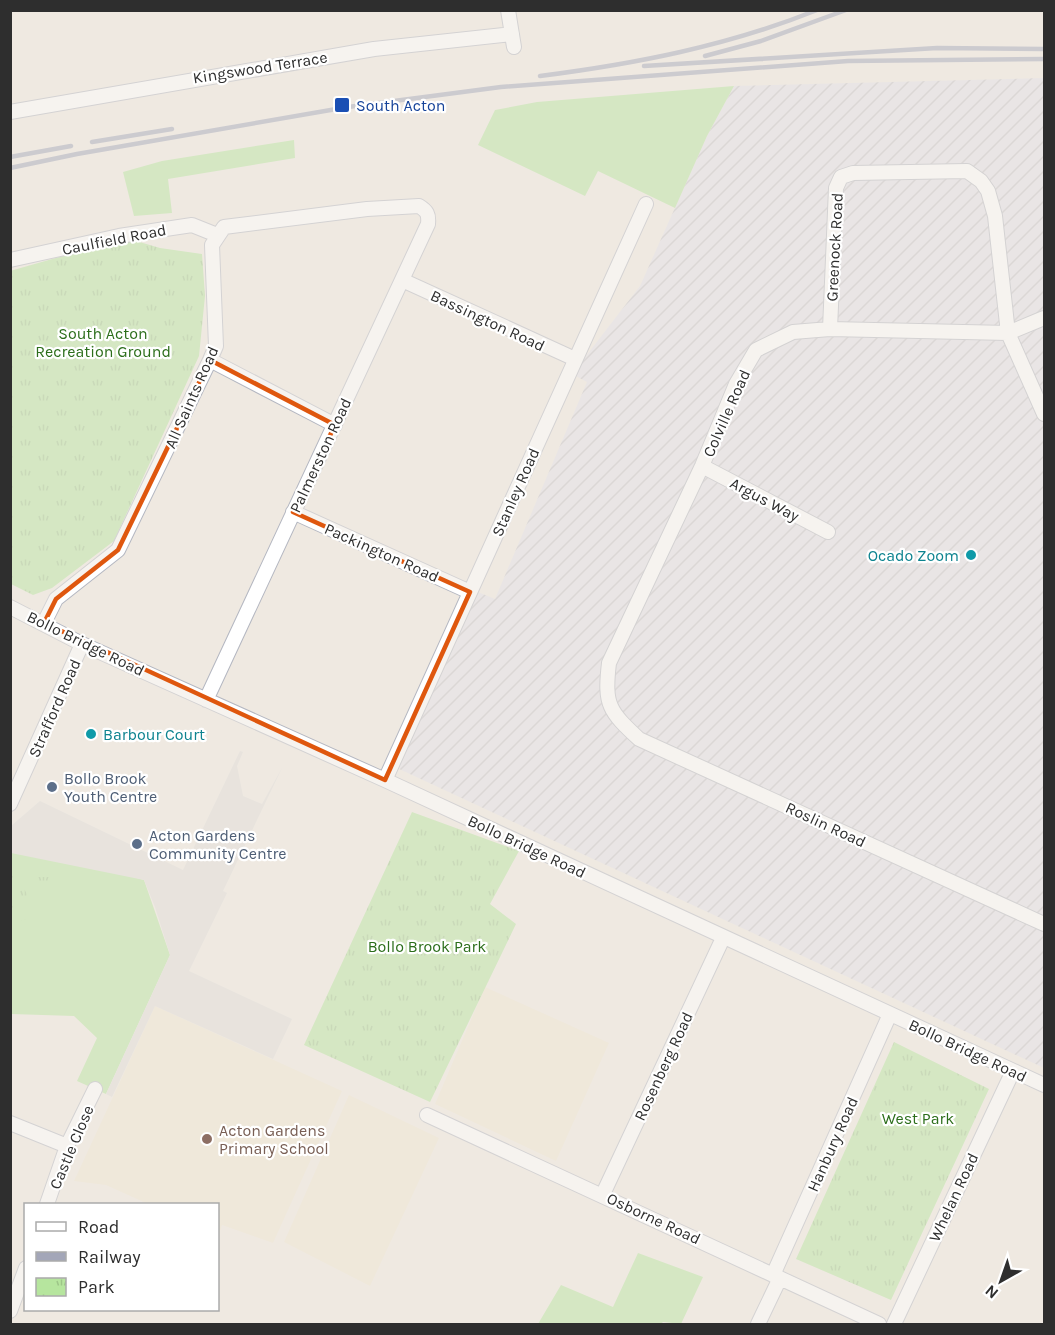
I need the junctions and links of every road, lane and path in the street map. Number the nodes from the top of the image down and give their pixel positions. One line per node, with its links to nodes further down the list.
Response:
1 (508, 10): 2 (street, Kingswood Terrace)
2 (10, 112)
3 (646, 204): 11 (street, Stanley Road)
4 (217, 235): 5 (street, Caulfield Road); 6 (street, Palmerston Road); 10 (street, All Saints Road)
5 (10, 260)
6 (402, 280): 11 (street, Bassington Road); 13 (street, Palmerston Road)
7 (1044, 318): 9 (street, Colville Road)
8 (830, 329): 9 (street, Colville Road); 9 (street, Greenock Road); 14 (street, Colville Road)
9 (1008, 333): 12 (street)
10 (210, 360): 13 (street); 19 (street, All Saints Road)
11 (575, 360): 17 (street, Stanley Road)
12 (1044, 414)
13 (335, 424): 15 (street, Palmerston Road)
14 (702, 466): 16 (street, Argus Way); 22 (street, Colville Road)
15 (293, 512): 17 (street, Packington Road); 21 (street, Palmerston Road)
16 (828, 532)
17 (470, 592): 23 (street, Stanley Road)
18 (10, 607): 19 (street, Bollo Bridge Road)
19 (44, 623): 20 (street, Bollo Bridge Road)
20 (82, 644): 21 (street, Bollo Bridge Road); 24 (street, Strafford Road)
21 (206, 700): 23 (street, Bollo Bridge Road)
22 (614, 716): 25 (street, Roslin Road)
23 (385, 780): 26 (street, Bollo Bridge Road)
24 (10, 804)
25 (1044, 924)
26 (723, 938): 27 (street, Bollo Bridge Road); 34 (street, Rosenberg Road)
27 (890, 1014): 28 (street, Bollo Bridge Road); 37 (street, Hanbury Road)
28 (1013, 1071): 29 (street, Bollo Bridge Road); 41 (street, Whelan Road)
29 (1044, 1085)
30 (95, 1089): 33 (street, Castle Close)
31 (428, 1115): 34 (street, Osborne Road)
32 (10, 1123): 33 (street)
33 (67, 1146): 35 (street, Castle Close)
34 (603, 1194): 37 (street, Osborne Road)
35 (47, 1203)
36 (24, 1274): 38 (street)
37 (776, 1276): 39 (street, Hanbury Road); 40 (street, Osborne Road)
38 (10, 1311)
39 (758, 1324)
40 (879, 1324)
41 (894, 1324)

